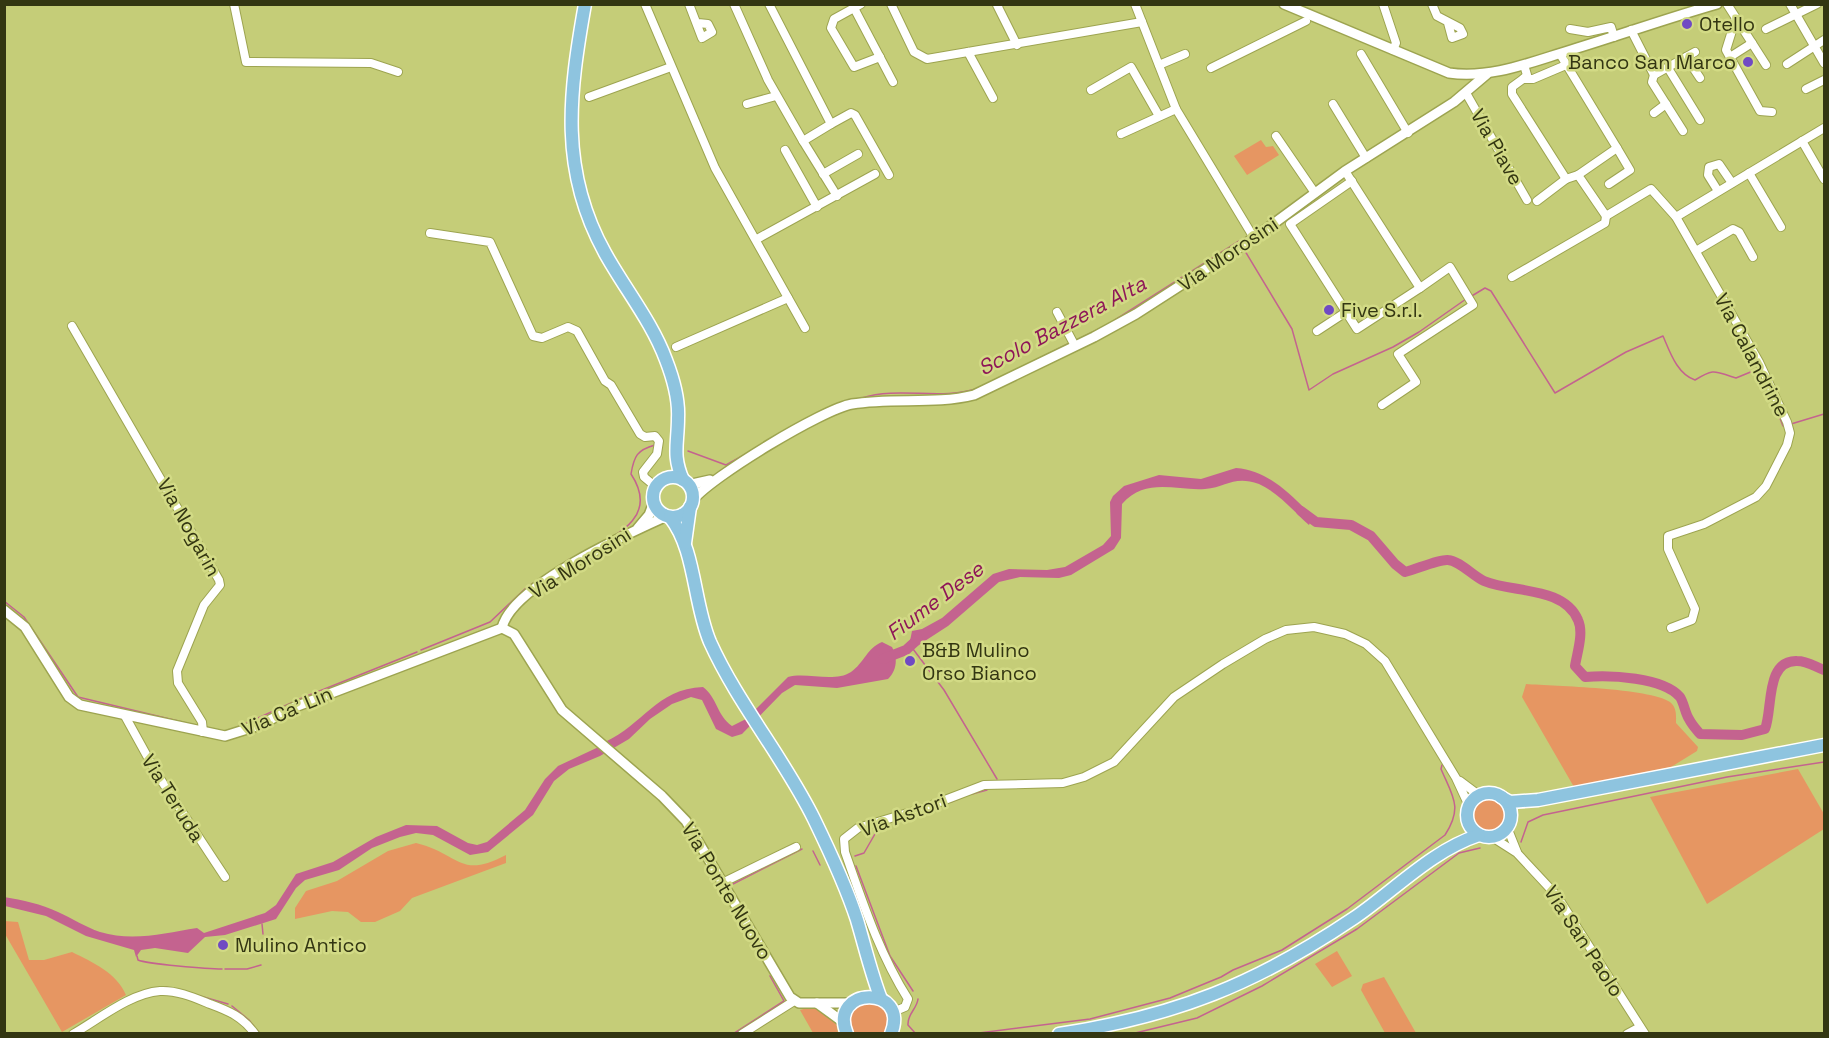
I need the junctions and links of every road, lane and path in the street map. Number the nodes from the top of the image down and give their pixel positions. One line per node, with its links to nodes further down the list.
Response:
1 (234, 4): 50 (street)
2 (585, 4): 119 (main road)
3 (645, 4): 47 (street)
4 (689, 4): 23 (street)
5 (734, 4): 60 (street)
6 (769, 4): 71 (street)
7 (891, 4): 33 (street)
8 (999, 4): 30 (street)
9 (1135, 4): 21 (street)
10 (1284, 4): 32 (street)
11 (1383, 4): 32 (street)
12 (1432, 4): 22 (street)
13 (1717, 4): 26 (street)
14 (1727, 4): 19 (street)
15 (1790, 4): 18 (street)
16 (1817, 4): 18 (street)
17 (855, 7): 38 (street); 38 (street)
18 (1795, 15): 25 (street); 31 (street)
19 (1736, 18): 29 (street); 40 (street)
20 (1306, 21): 48 (street)
21 (1142, 22): 30 (street); 43 (street)
22 (1445, 22)
23 (698, 23)
24 (1570, 29): 27 (street)
25 (1766, 29)
26 (1631, 30): 27 (street); 52 (street)
27 (1614, 36): 37 (street)
28 (1824, 40): 31 (street)
29 (1752, 43): 40 (street); 46 (street)
30 (1017, 45): 33 (street)
31 (1815, 47): 41 (street); 42 (street)
32 (1393, 50): 51 (street)
33 (968, 52): 62 (street)
34 (1695, 52): 39 (street)
35 (1185, 54): 43 (street)
36 (1361, 54): 74 (street)
37 (1560, 54): 44 (street); 45 (street)
38 (880, 57): 56 (street)
39 (1686, 57): 49 (street); 53 (street)
40 (1730, 57): 68 (street)
41 (1824, 63)
42 (1787, 64)
43 (1159, 65): 66 (street)
44 (1524, 65): 51 (street); 54 (street)
45 (1566, 65): 54 (street); 79 (street)
46 (1766, 65)
47 (672, 67): 61 (street); 105 (street)
48 (1211, 68)
49 (1668, 68): 52 (street); 70 (street)
50 (398, 72)
51 (1487, 74): 59 (street, Via Morosini)
52 (1654, 75): 65 (street)
53 (1700, 78)
54 (1523, 79): 89 (street)
55 (1824, 80): 57 (street)
56 (893, 82)
57 (1806, 89)
58 (1091, 90): 69 (street)
59 (1466, 93): 74 (street, Via Morosini); 97 (street, Via Piave)
60 (776, 96): 63 (street); 77 (street)
61 (589, 97)
62 (993, 98)
63 (747, 104)
64 (1333, 104): 82 (street)
65 (1666, 104): 67 (street); 73 (street)
66 (1176, 109): 69 (street); 104 (street)
67 (1654, 112)
68 (1772, 112)
69 (1159, 116): 75 (street)
70 (1700, 120)
71 (831, 124): 77 (street); 87 (street)
72 (1824, 128): 78 (street)
73 (1683, 131)
74 (1408, 133): 82 (street, Via Morosini)
75 (1121, 134)
76 (1276, 136): 95 (street)
77 (803, 141): 85 (street)
78 (1802, 141): 84 (street); 90 (street)
79 (1617, 148): 88 (street); 93 (street)
80 (785, 150): 99 (street)
81 (858, 154): 85 (street)
82 (1366, 158): 83 (street, Via Morosini)
83 (1345, 171): 91 (street); 95 (street, Via Morosini)
84 (1749, 173): 92 (street); 102 (street)
85 (823, 174): 96 (street)
86 (875, 174): 96 (street)
87 (889, 175)
88 (1578, 175): 89 (street); 100 (street)
89 (1566, 179): 98 (street)
90 (1824, 179)
91 (1352, 181): 109 (street); 112 (street)
92 (1732, 183): 94 (street); 94 (street)
93 (1609, 184)
94 (1718, 191): 101 (street)
95 (1315, 193): 104 (street, Via Morosini)
96 (837, 196): 99 (street)
97 (1527, 200)
98 (1537, 201)
99 (817, 207): 105 (street)
100 (1606, 216): 101 (street, Via Calandrine); 108 (street, Via Calandrine)
101 (1676, 217): 106 (street, Via Calandrine)
102 (1781, 227)
103 (430, 233): 122 (street)
104 (1254, 238): 116 (street, Via Morosini)
105 (757, 239): 110 (street)
106 (1696, 251): 107 (street); 130 (street, Via Calandrine)
107 (1753, 257)
108 (1512, 278)
109 (1420, 288): 112 (street); 118 (street)
110 (788, 298): 114 (street); 117 (street)
111 (1057, 312): 116 (street)
112 (1346, 312): 115 (street)
113 (72, 326): 132 (street, Via Nogarin)
114 (805, 327)
115 (1317, 332)
116 (1075, 346): 120 (street, Via Morosini)
117 (676, 347)
118 (1382, 405)
119 (674, 452): 121 (main road); 122 (main road)
120 (717, 478): 121 (street, Via Morosini); 124 (street, Via Morosini)
121 (685, 481): 122 (main road); 124 (main road)
122 (658, 485): 123 (main road)
123 (654, 502): 125 (main road); 126 (street, Via Morosini)
124 (691, 504): 125 (main road); 127 (main road)
125 (669, 517): 126 (street, Via Morosini); 127 (main road)
126 (638, 528): 129 (street, Via Morosini)
127 (685, 543): 147 (main road)
128 (4, 610): 131 (street, Via Ca' Lin)
129 (502, 628): 132 (street, Via Ca' Lin); 146 (street, Via Ponte Nuovo)
130 (1671, 628)
131 (125, 716): 132 (street, Via Ca' Lin); 145 (street, Via Teruda)
132 (203, 728)
133 (1824, 745): 137 (main road)
134 (1456, 778): 135 (street); 138 (street); 152 (street, Via Astori)
135 (1484, 794): 136 (main road); 138 (main road)
136 (1501, 797): 137 (main road); 139 (main road)
137 (1538, 800): 139 (main road)
138 (1468, 812): 140 (main road); 142 (main road)
139 (1509, 823): 141 (main road); 144 (street, Via San Paolo)
140 (1479, 835): 141 (main road); 142 (main road)
141 (1492, 837): 144 (street, Via San Paolo)
142 (1449, 846): 160 (main road)
143 (796, 847): 146 (street)
144 (1517, 853): 154 (street, Via San Paolo)
145 (225, 877)
146 (724, 882): 150 (street, Via Ponte Nuovo)
147 (863, 944): 148 (main road); 149 (main road)
148 (881, 999): 149 (main road); 152 (main road)
149 (857, 1000): 151 (street); 153 (main road)
150 (794, 1001): 151 (street); 157 (street)
151 (812, 1001): 153 (street)
152 (894, 1015): 158 (main road); 159 (main road)
153 (845, 1030)
154 (1643, 1030): 161 (street)
155 (73, 1034): 156 (street)
156 (255, 1034)
157 (742, 1034)
158 (891, 1034)
159 (904, 1034)
160 (1059, 1034)
161 (1627, 1034)

